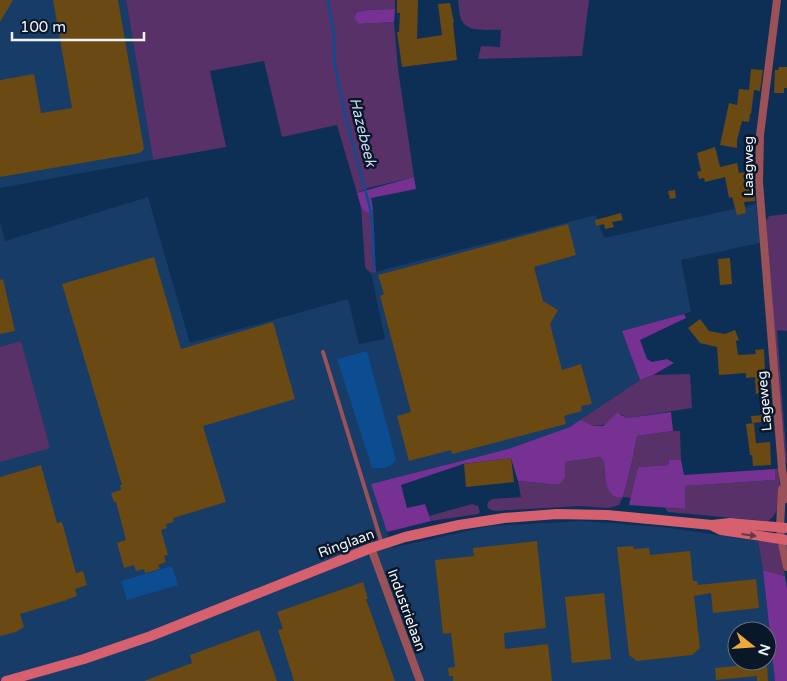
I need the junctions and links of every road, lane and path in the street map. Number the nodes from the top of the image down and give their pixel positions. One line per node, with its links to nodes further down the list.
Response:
1 (777, 0): 2 (street, Laagweg)
2 (771, 332): 4 (street, Lageweg)
3 (322, 352): 10 (lane)
4 (784, 468): 5 (street, Lageweg)
5 (783, 478): 6 (street, Lageweg); 8 (street, Lageweg)
6 (787, 499)
7 (712, 525): 8 (main road, Ringlaan); 9 (main road, Ringlaan, one-way to 9); 10 (main road, Ringlaan)
8 (784, 528): 9 (street, Lageweg)
9 (784, 540): 12 (street, Lageweg)
10 (382, 544): 11 (main road, Ringlaan)
11 (370, 548): 13 (main road, Ringlaan); 14 (street, Industrielaan)
12 (787, 567)
13 (6, 681)
14 (420, 681)

